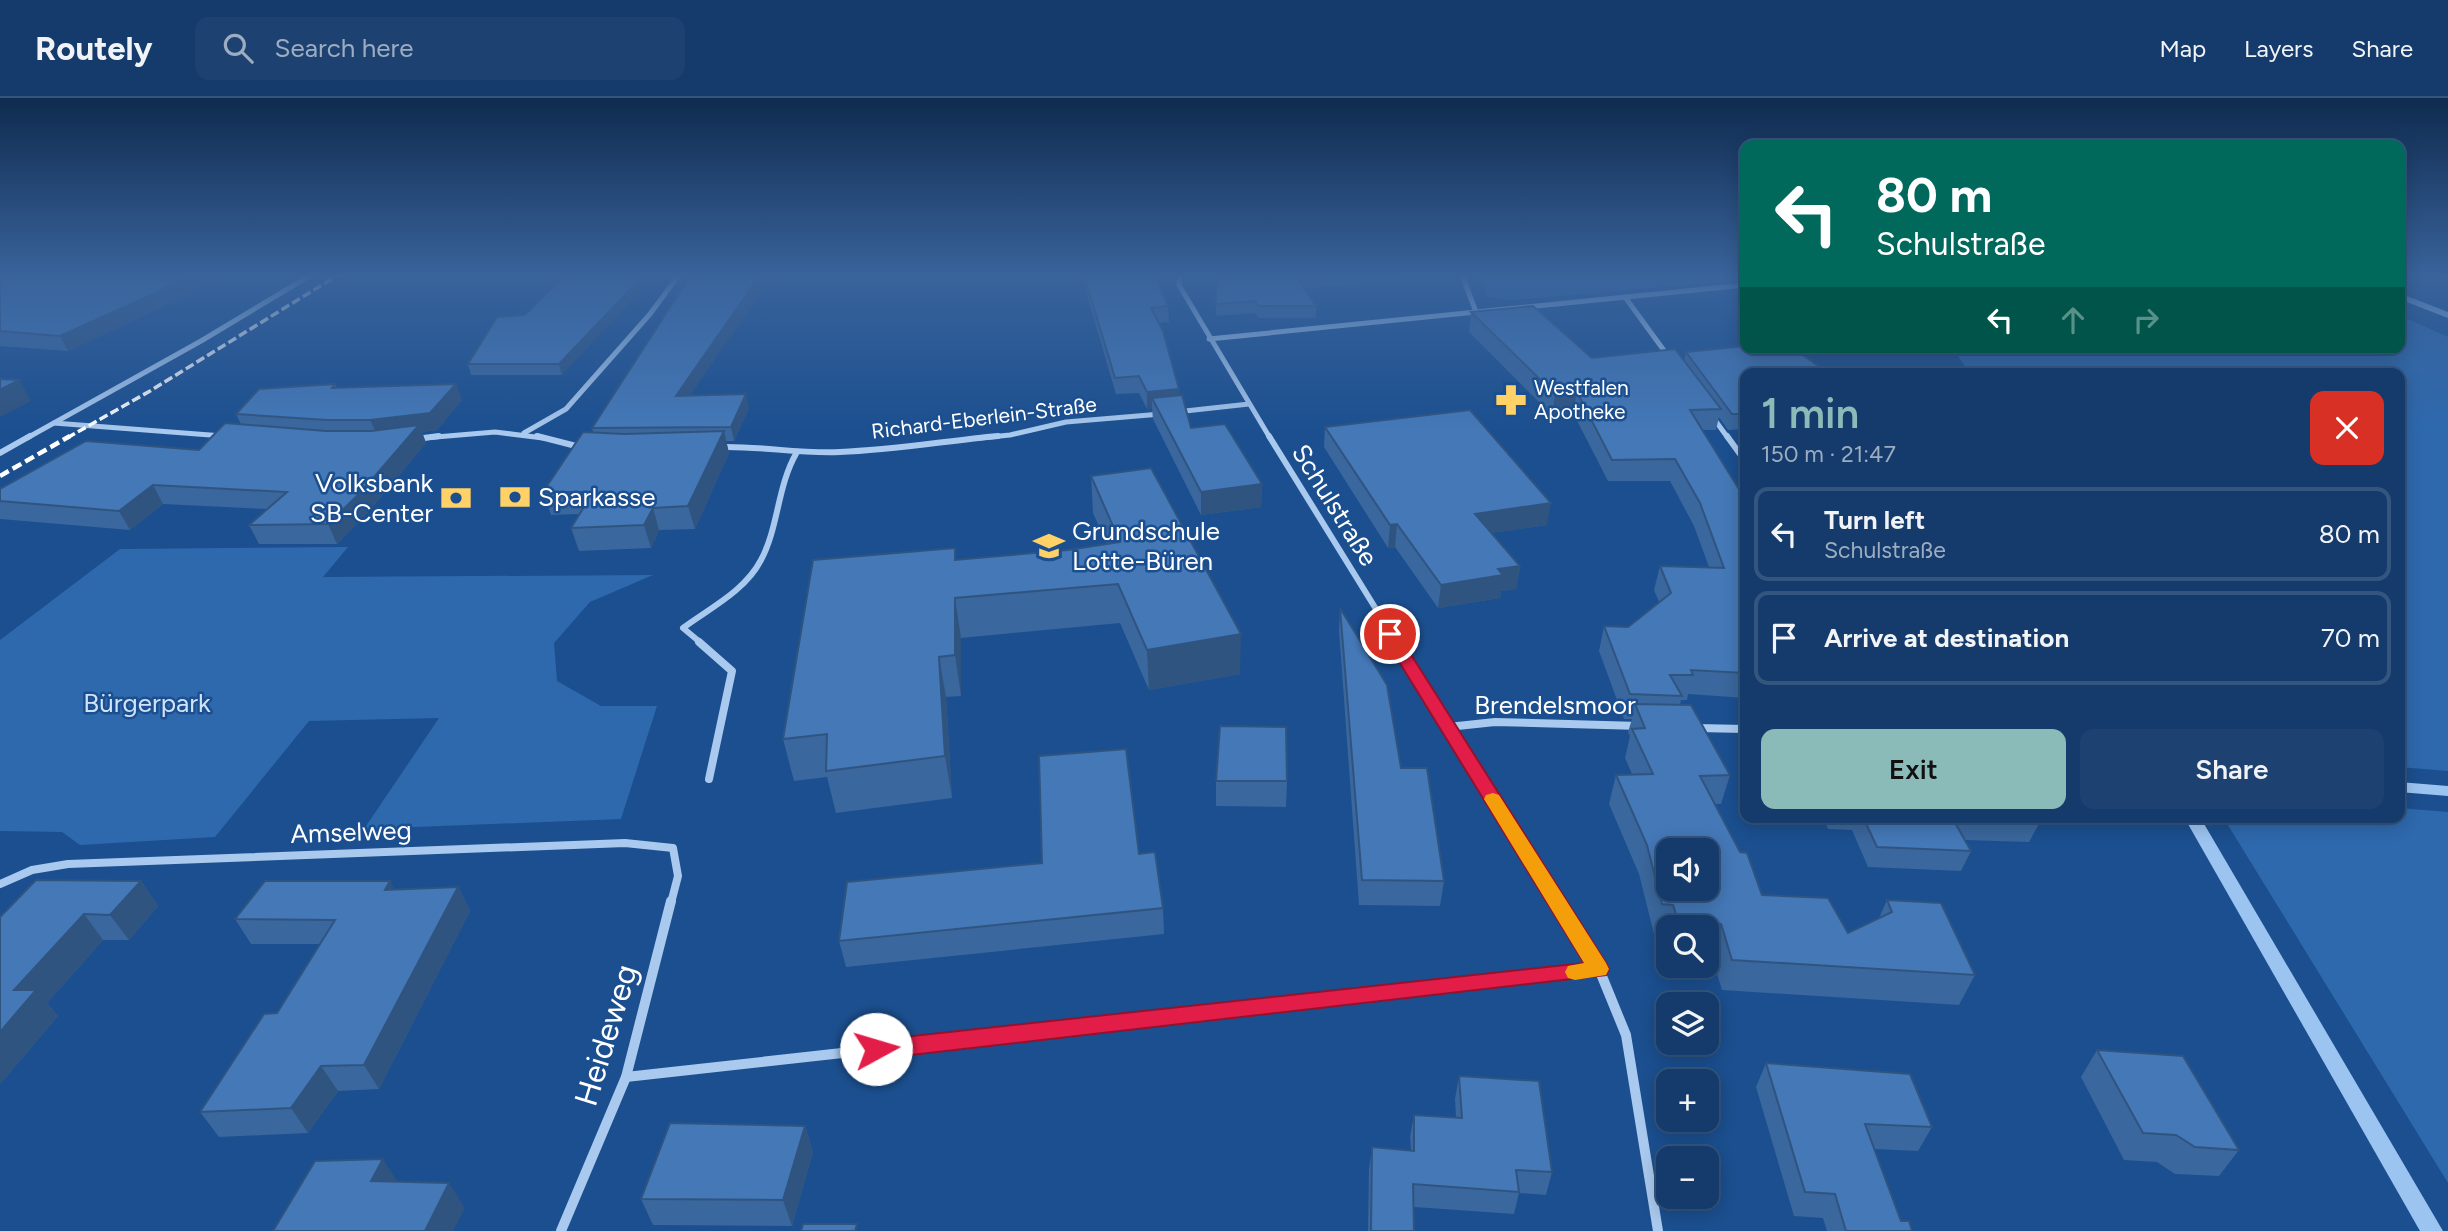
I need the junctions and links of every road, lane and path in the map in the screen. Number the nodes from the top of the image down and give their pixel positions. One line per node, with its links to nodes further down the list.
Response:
1 (223, 328): 10 (street)
2 (638, 328): 11 (street)
3 (1203, 328): 6 (street, Schulstraße)
4 (1319, 328): 6 (street)
5 (1648, 328): 7 (street)
6 (1209, 339): 8 (street, Schulstraße)
7 (1671, 360)
8 (1249, 404): 16 (street, Richard-Eberlein-Straße); 20 (street, Schulstraße)
9 (1707, 410): 18 (street)
10 (54, 424): 12 (street); 17 (street)
11 (524, 433): 13 (street); 15 (street)
12 (236, 437)
13 (406, 440)
14 (719, 447): 16 (street, Richard-Eberlein-Straße)
15 (592, 448)
16 (797, 452): 23 (street)
17 (0, 453)
18 (1740, 454)
19 (1648, 726): 20 (street, Brendelsmoor)
20 (1448, 727): 26 (street, Schulstraße)
21 (1689, 728): 22 (street)
22 (1740, 729)
23 (709, 779)
24 (673, 848): 25 (street, Amselweg); 27 (street, Heideweg)
25 (0, 884)
26 (1599, 969): 27 (street); 29 (street, Schulstraße)
27 (626, 1077): 28 (street, Heideweg)
28 (561, 1231)
29 (1658, 1231)

